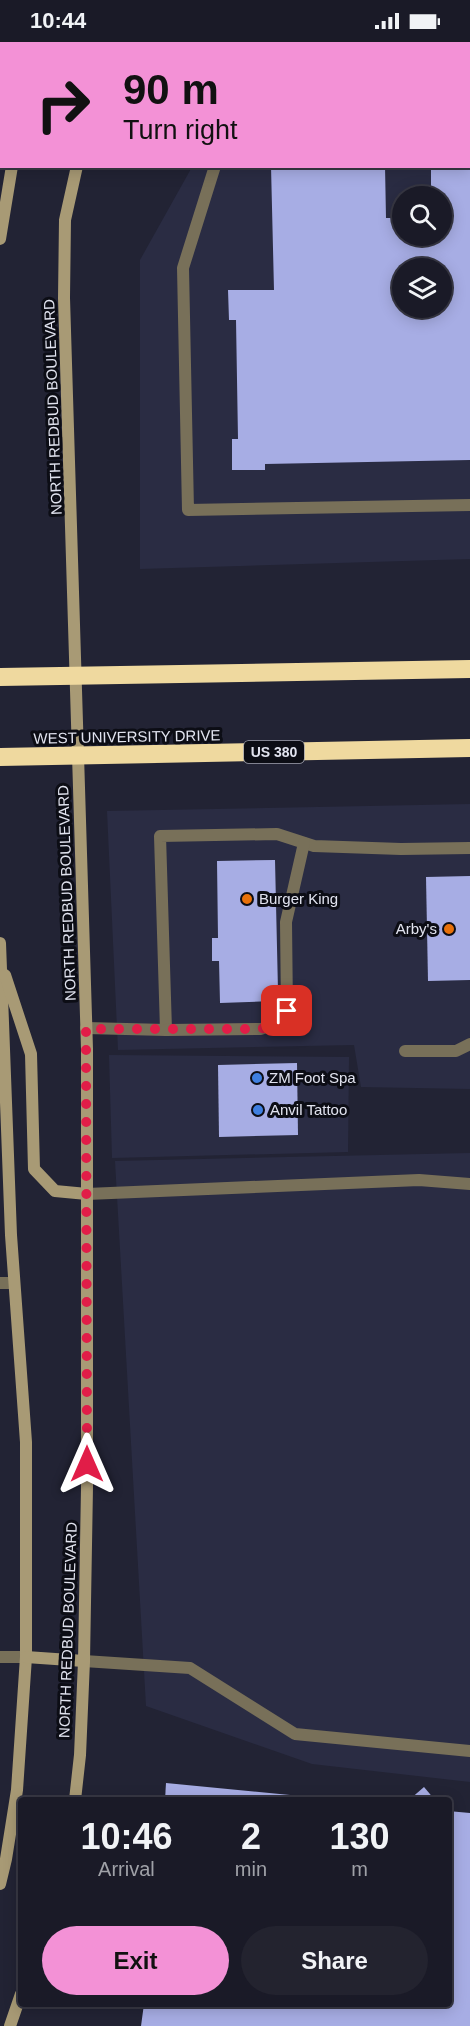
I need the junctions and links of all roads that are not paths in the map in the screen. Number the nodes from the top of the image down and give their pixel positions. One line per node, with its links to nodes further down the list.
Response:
1 (12, 168): 4 (street)
2 (77, 168): 8 (street, NORTH REDBUD BOULEVARD)
3 (214, 168): 5 (lane)
4 (0, 239)
5 (470, 505)
6 (470, 669): 8 (highway)
7 (0, 677): 8 (highway)
8 (75, 677): 10 (street, NORTH REDBUD BOULEVARD)
9 (470, 748): 10 (highway, WEST UNIVERSITY DRIVE / US 380)
10 (78, 755): 11 (highway, WEST UNIVERSITY DRIVE / US 380); 18 (street, NORTH REDBUD BOULEVARD)
11 (0, 757)
12 (304, 843): 13 (lane); 19 (lane); 19 (lane)
13 (470, 848)
14 (0, 943): 15 (street)
15 (0, 963): 16 (street); 17 (street)
16 (1, 1028): 17 (lane); 25 (street)
17 (22, 1028): 23 (street)
18 (86, 1029): 19 (lane); 23 (street, NORTH REDBUD BOULEVARD)
19 (166, 1030)
20 (470, 1044): 21 (lane)
21 (405, 1051)
22 (470, 1184): 23 (lane)
23 (87, 1194): 28 (street, NORTH REDBUD BOULEVARD)
24 (0, 1283): 25 (lane)
25 (14, 1283): 27 (street)
26 (0, 1657): 27 (lane)
27 (26, 1657): 28 (street); 31 (street)
28 (84, 1661): 29 (lane); 30 (street, NORTH REDBUD BOULEVARD)
29 (470, 1751)
30 (75, 1797)
31 (0, 1884)
32 (18, 2003): 33 (street)
33 (10, 2026)

